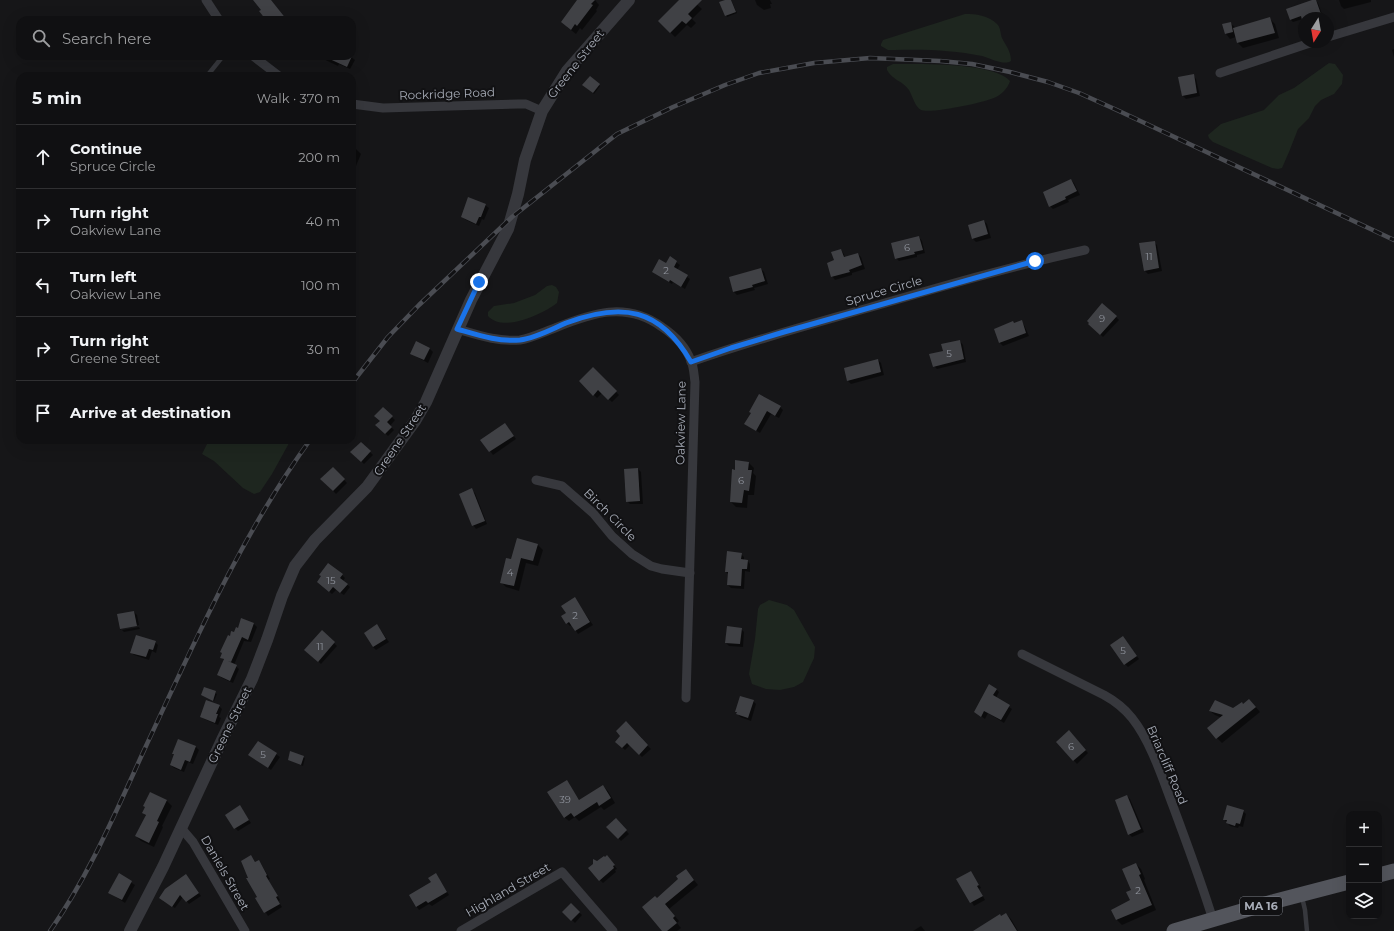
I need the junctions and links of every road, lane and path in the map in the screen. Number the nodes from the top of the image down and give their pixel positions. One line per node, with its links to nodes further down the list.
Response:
1 (206, 0): 3 (street)
2 (629, 0): 13 (street, Greene Street)
3 (216, 16)
4 (1394, 17): 5 (street)
5 (1334, 35)
6 (1298, 47): 11 (street)
7 (220, 60): 9 (lane)
8 (258, 60): 10 (street)
9 (210, 72)
10 (274, 72)
11 (1220, 73)
12 (356, 105): 13 (street, Rockridge Road)
13 (542, 111): 15 (street, Greene Street)
14 (1085, 250): 16 (street, Spruce Circle)
15 (457, 329): 16 (street, Oakview Lane); 21 (street, Greene Street)
16 (691, 362): 18 (street, Oakview Lane)
17 (536, 480): 18 (street, Birch Circle)
18 (690, 573): 20 (street, Oakview Lane)
19 (1022, 654): 26 (street, Briarcliff Road)
20 (686, 698)
21 (181, 828): 27 (street, Greene Street); 28 (street, Daniels Street)
22 (1394, 871): 23 (main road)
23 (1382, 874)
24 (1346, 883): 25 (main road, MA 16)
25 (1301, 894): 26 (main road, MA 16); 32 (lane)
26 (1213, 920): 31 (main road, MA 16)
27 (130, 931)
28 (245, 931)
29 (461, 931): 30 (street, Highland Street)
30 (613, 931)
31 (1174, 931)
32 (1307, 931)

